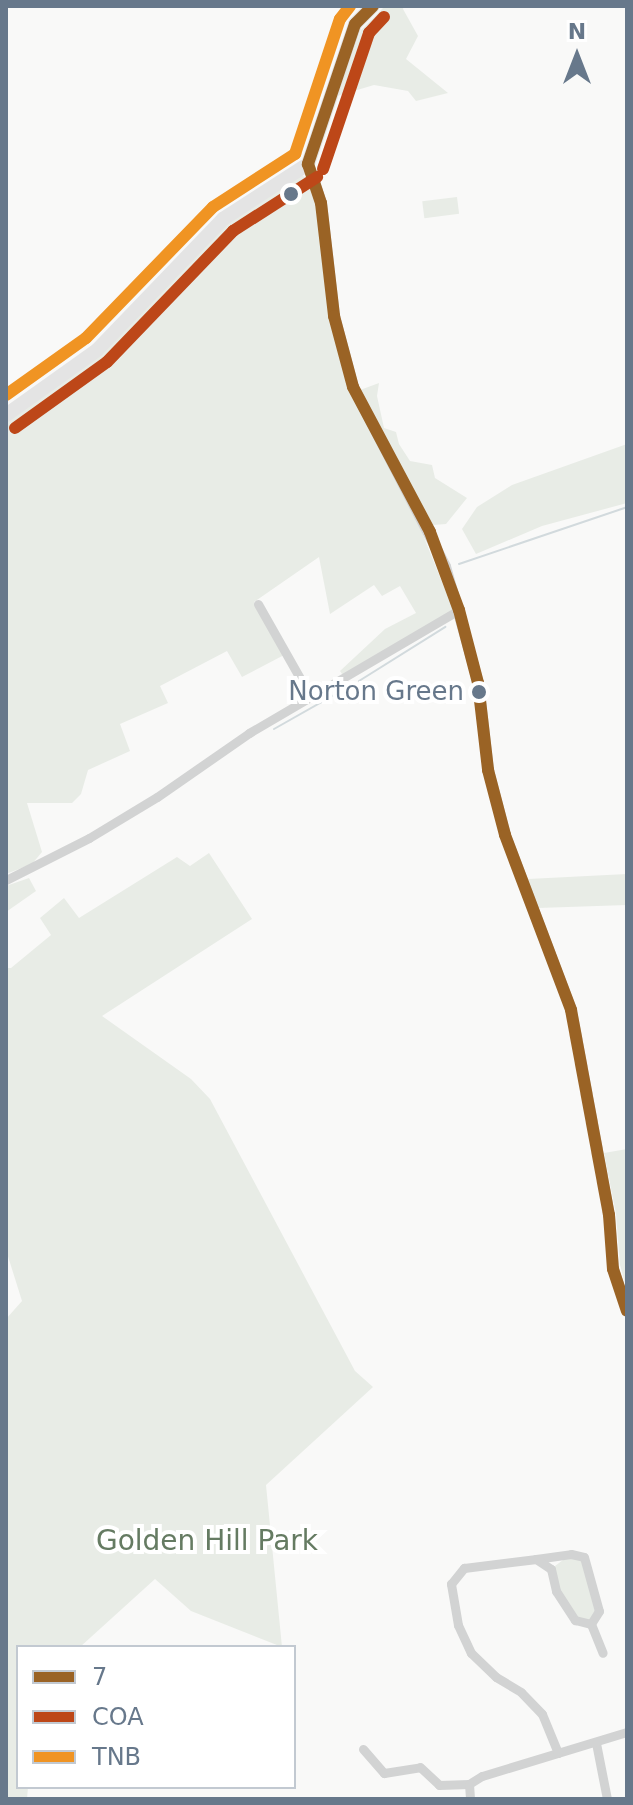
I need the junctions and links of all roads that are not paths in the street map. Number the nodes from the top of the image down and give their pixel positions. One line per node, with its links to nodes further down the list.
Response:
1 (373, 6): 2 (main road)
2 (308, 164): 3 (main road); 5 (street)
3 (6, 415)
4 (258, 604): 6 (street)
5 (459, 610): 6 (street); 8 (street)
6 (310, 696): 7 (street)
7 (6, 880)
8 (627, 1311)
9 (536, 1559): 10 (street); 10 (street); 15 (street)
10 (591, 1624): 11 (street)
11 (603, 1653)
12 (627, 1732): 13 (street)
13 (596, 1743): 15 (street); 18 (street)
14 (363, 1749): 16 (street)
15 (558, 1753): 16 (street)
16 (469, 1784): 17 (street)
17 (470, 1799)
18 (607, 1799)

